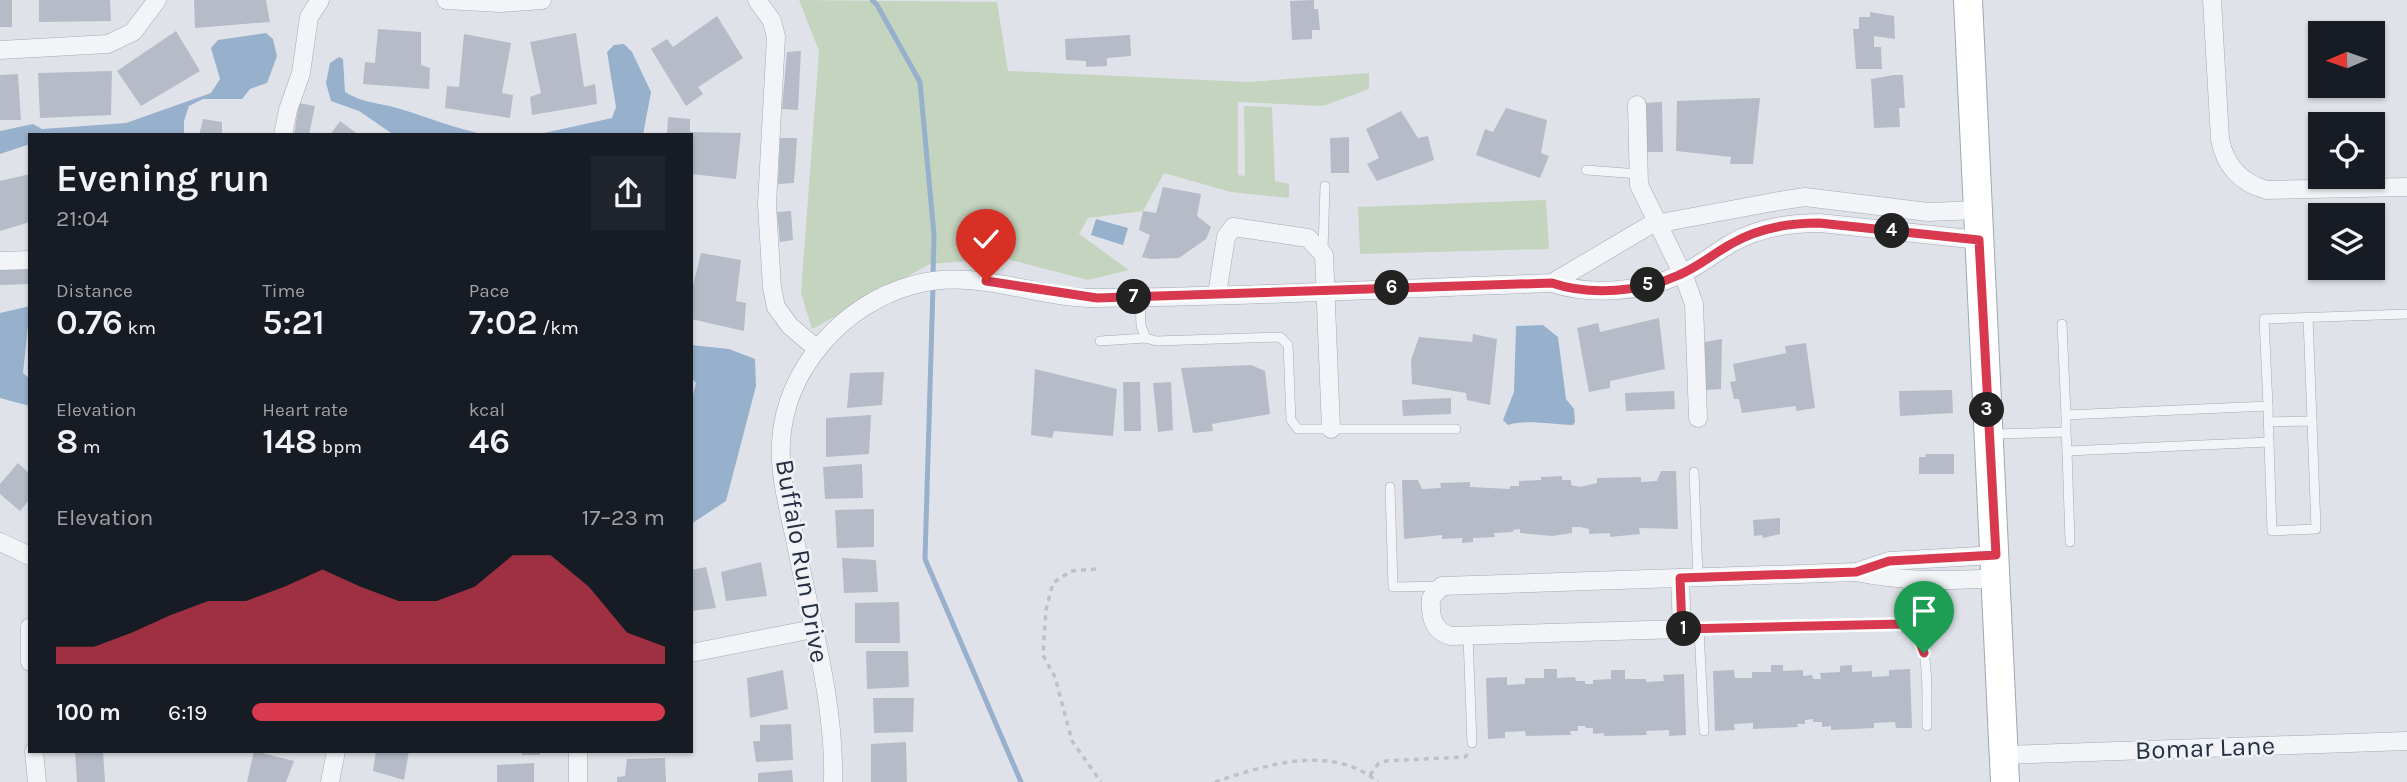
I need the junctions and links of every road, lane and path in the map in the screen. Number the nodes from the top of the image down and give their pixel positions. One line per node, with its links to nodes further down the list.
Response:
1 (157, 0): 8 (street)
2 (320, 0): 10 (street)
3 (446, 0): 4 (street)
4 (542, 0)
5 (757, 0): 31 (street)
6 (1968, 0): 15 (main road)
7 (2212, 0): 14 (street)
8 (0, 50)
9 (1637, 105): 12 (street)
10 (283, 133)
11 (1586, 170): 12 (lane)
12 (1639, 174): 16 (street)
13 (1325, 186): 18 (lane)
14 (2407, 187)
15 (1978, 210): 16 (street, Buffalo Run Drive); 17 (main road)
16 (1657, 223): 21 (street); 22 (street, Buffalo Run Drive)
17 (1979, 240): 21 (street, Buffalo Run Drive); 40 (main road)
18 (1323, 252): 23 (street); 24 (street)
19 (28, 260): 20 (street)
20 (0, 261)
21 (1683, 273): 22 (street, Buffalo Run Drive); 34 (street)
22 (1552, 283): 23 (street, Buffalo Run Drive)
23 (1326, 290): 24 (street, Buffalo Run Drive); 37 (street)
24 (1217, 294): 25 (street, Buffalo Run Drive)
25 (1140, 297): 29 (lane); 31 (street, Buffalo Run Drive)
26 (2407, 314): 27 (lane)
27 (2308, 318): 32 (lane); 35 (lane)
28 (2062, 324): 33 (lane)
29 (1146, 338): 30 (lane); 37 (lane)
30 (1100, 341)
31 (817, 349): 52 (street, Buffalo Run Drive)
32 (2268, 406): 33 (lane); 36 (lane)
33 (2066, 415): 39 (lane)
34 (1698, 418)
35 (2312, 421): 36 (lane); 41 (lane)
36 (2268, 422): 41 (lane)
37 (1331, 429): 38 (lane)
38 (1456, 429)
39 (2066, 432): 40 (lane); 42 (lane)
40 (1988, 434): 48 (main road)
41 (2269, 442): 42 (lane)
42 (2067, 451): 46 (lane)
43 (1694, 472): 50 (lane)
44 (1390, 487): 51 (lane)
45 (0, 542): 47 (street)
46 (2070, 542)
47 (28, 555)
48 (1996, 567): 50 (street); 63 (main road)
49 (1096, 569): 69 (path)
50 (1689, 578): 51 (street); 53 (street)
51 (1442, 586): 54 (street)
52 (813, 629): 55 (street); 68 (street, Buffalo Run Drive)
53 (1690, 629): 54 (street); 56 (lane); 57 (lane)
54 (1468, 636): 59 (lane)
55 (693, 653)
56 (1927, 726)
57 (1704, 731)
58 (2407, 741): 63 (street, Bomar Lane)
59 (1472, 743): 64 (path)
60 (34, 753): 65 (street)
61 (336, 753): 66 (street)
62 (578, 753): 67 (street)
63 (2004, 769)
64 (1370, 775): 70 (path); 71 (path)
65 (37, 782)
66 (330, 782)
67 (578, 782)
68 (833, 782)
69 (1101, 782)
70 (1215, 782)
71 (1378, 782)

